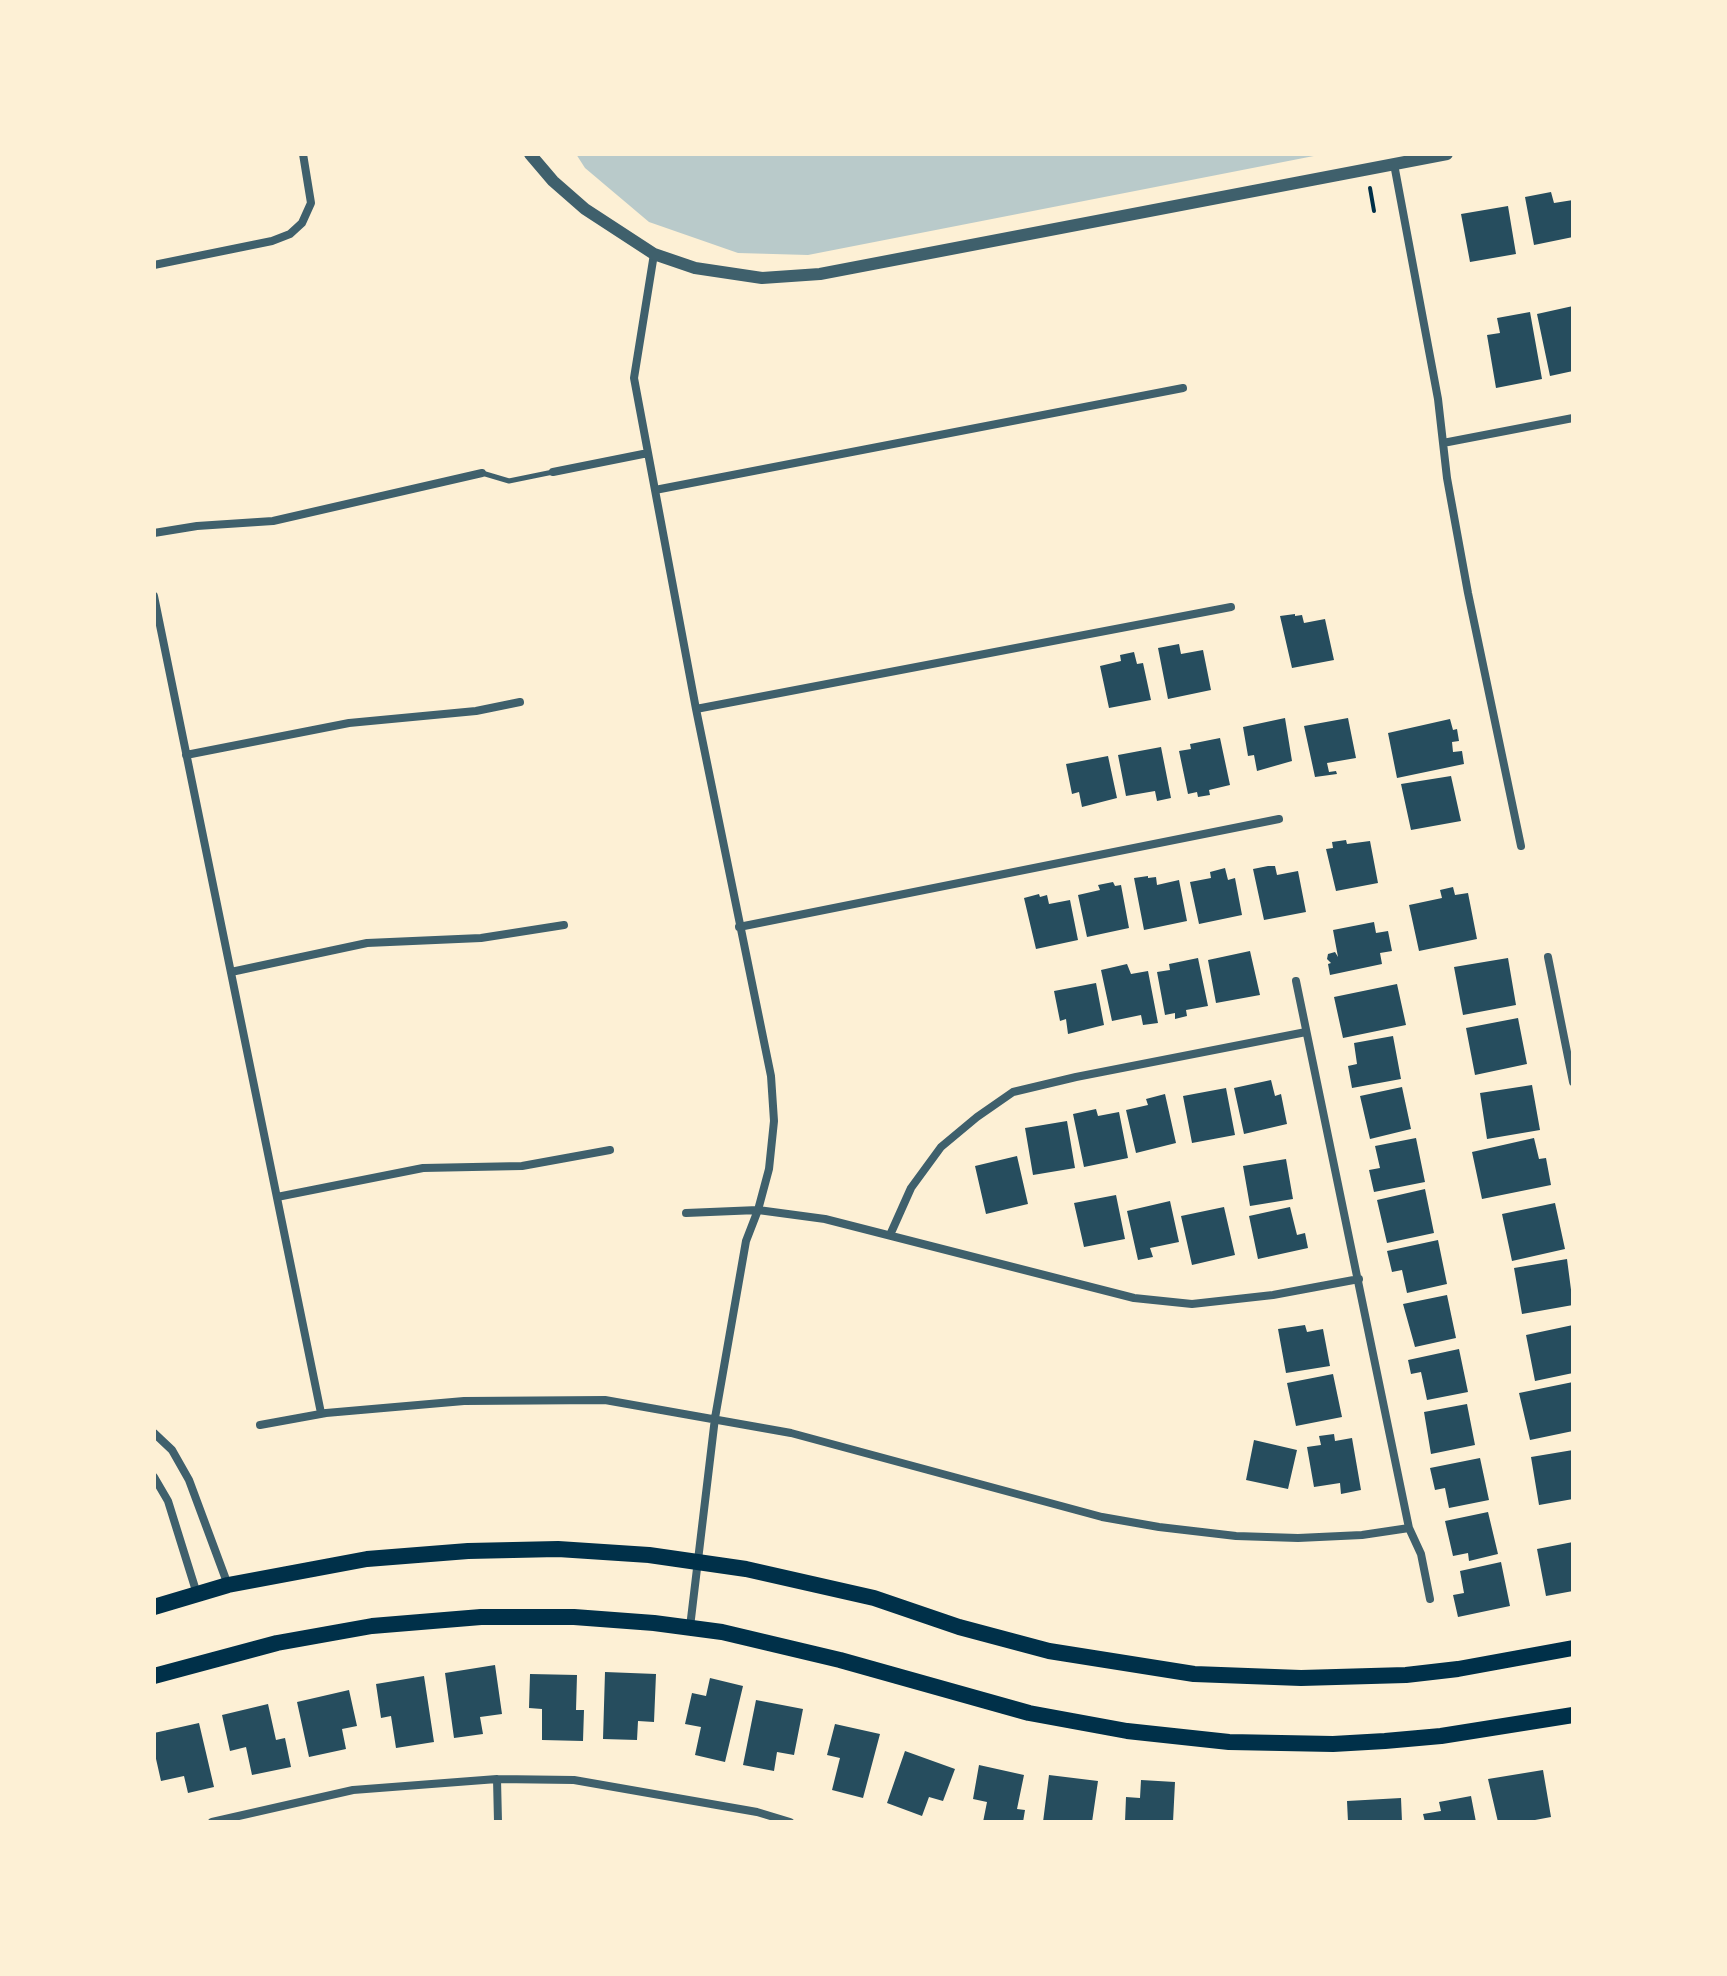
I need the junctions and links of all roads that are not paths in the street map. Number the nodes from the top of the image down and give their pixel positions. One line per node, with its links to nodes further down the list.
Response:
1 (303, 154): 6 (street)
2 (530, 154): 5 (street)
3 (1447, 154): 4 (street)
4 (1394, 164): 5 (street); 9 (street)
5 (654, 254): 10 (street)
6 (154, 265)
7 (1183, 388): 13 (street)
8 (1573, 418): 9 (street)
9 (1443, 443): 21 (street)
10 (648, 453): 11 (street); 13 (street)
11 (553, 472): 12 (lane)
12 (482, 473): 14 (street)
13 (655, 490): 18 (street)
14 (154, 533)
15 (154, 596): 19 (street)
16 (1231, 607): 18 (street)
17 (520, 702): 19 (street)
18 (696, 709): 23 (street)
19 (186, 755): 25 (street)
20 (1279, 819): 23 (street)
21 (1521, 846)
22 (564, 925): 25 (street)
23 (739, 927): 31 (street)
24 (1548, 957): 28 (street)
25 (231, 972): 30 (street)
26 (1296, 981): 27 (street)
27 (1306, 1032): 33 (street); 34 (street)
28 (1573, 1079)
29 (610, 1150): 30 (street)
30 (277, 1197): 35 (street)
31 (758, 1210): 32 (street); 33 (street); 36 (street)
32 (686, 1213)
33 (890, 1235): 34 (street)
34 (1359, 1279): 40 (street)
35 (321, 1413): 36 (street); 37 (street)
36 (715, 1418): 40 (street); 41 (street)
37 (260, 1425)
38 (154, 1433): 42 (street)
39 (154, 1477): 43 (street)
40 (1409, 1528): 44 (street)
41 (697, 1561): 42 (main road); 46 (street); 47 (main road)
42 (228, 1585): 43 (main road)
43 (197, 1594): 45 (main road)
44 (1430, 1599)
45 (154, 1607)
46 (690, 1627): 48 (main road); 49 (main road)
47 (1573, 1648)
48 (154, 1676)
49 (1573, 1715)
50 (497, 1779): 51 (street); 52 (street); 53 (street)
51 (212, 1822)
52 (498, 1822)
53 (790, 1822)

